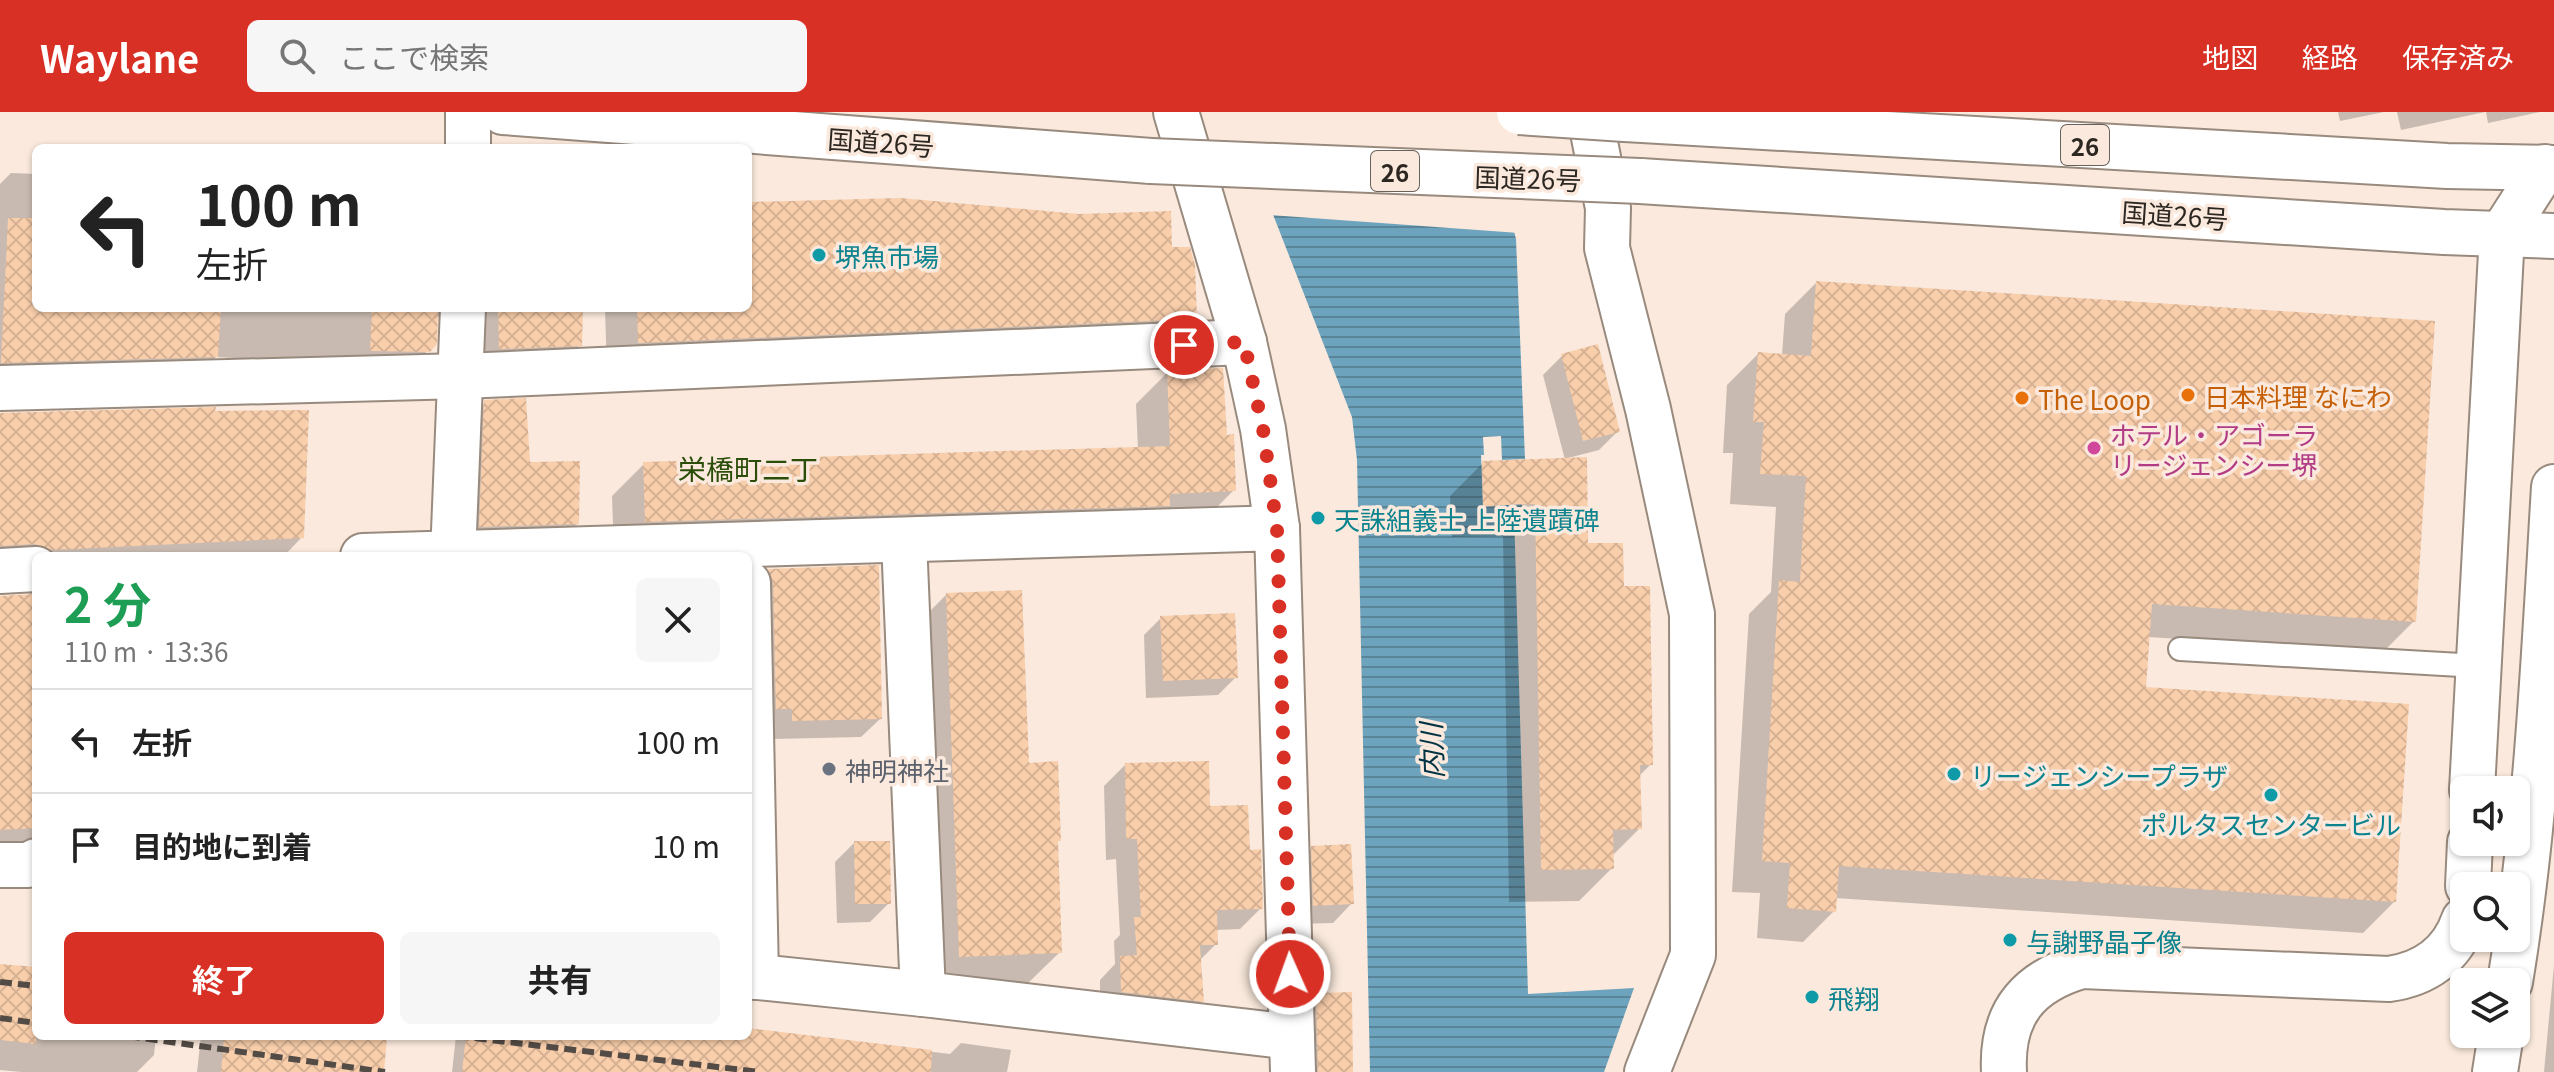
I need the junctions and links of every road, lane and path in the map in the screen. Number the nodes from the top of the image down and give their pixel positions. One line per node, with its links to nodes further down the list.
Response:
1 (468, 112): 6 (main road)
2 (503, 112): 8 (main road, 国道26号 / 26, bridge)
3 (1176, 112): 11 (main road)
4 (1519, 112): 5 (main road, 26, bridge)
5 (1607, 115): 7 (main road, 26); 33 (main road)
6 (468, 144)
7 (2551, 177): 8 (main road)
8 (2502, 234): 9 (main road, 国道26号 / 26); 22 (main road)
9 (2554, 236)
10 (463, 312): 12 (main road)
11 (1244, 342): 12 (main road); 15 (main road)
12 (462, 376): 13 (main road); 17 (main road)
13 (0, 388)
14 (2554, 487): 23 (main road)
15 (1277, 528): 16 (main road); 32 (main road)
16 (904, 540): 18 (main road); 30 (main road)
17 (454, 552)
18 (752, 560)
19 (32, 569): 20 (main road)
20 (0, 571)
21 (2180, 649): 22 (lane)
22 (2478, 666): 24 (main road)
23 (2548, 682): 28 (main road)
24 (2473, 776)
25 (32, 863): 26 (main road)
26 (0, 865)
27 (2450, 945): 34 (main road)
28 (2512, 968)
29 (752, 976): 30 (main road)
30 (923, 994): 32 (main road)
31 (2499, 1048): 35 (main road)
32 (1292, 1055)
33 (1647, 1072)
34 (2004, 1072)
35 (2495, 1072)

